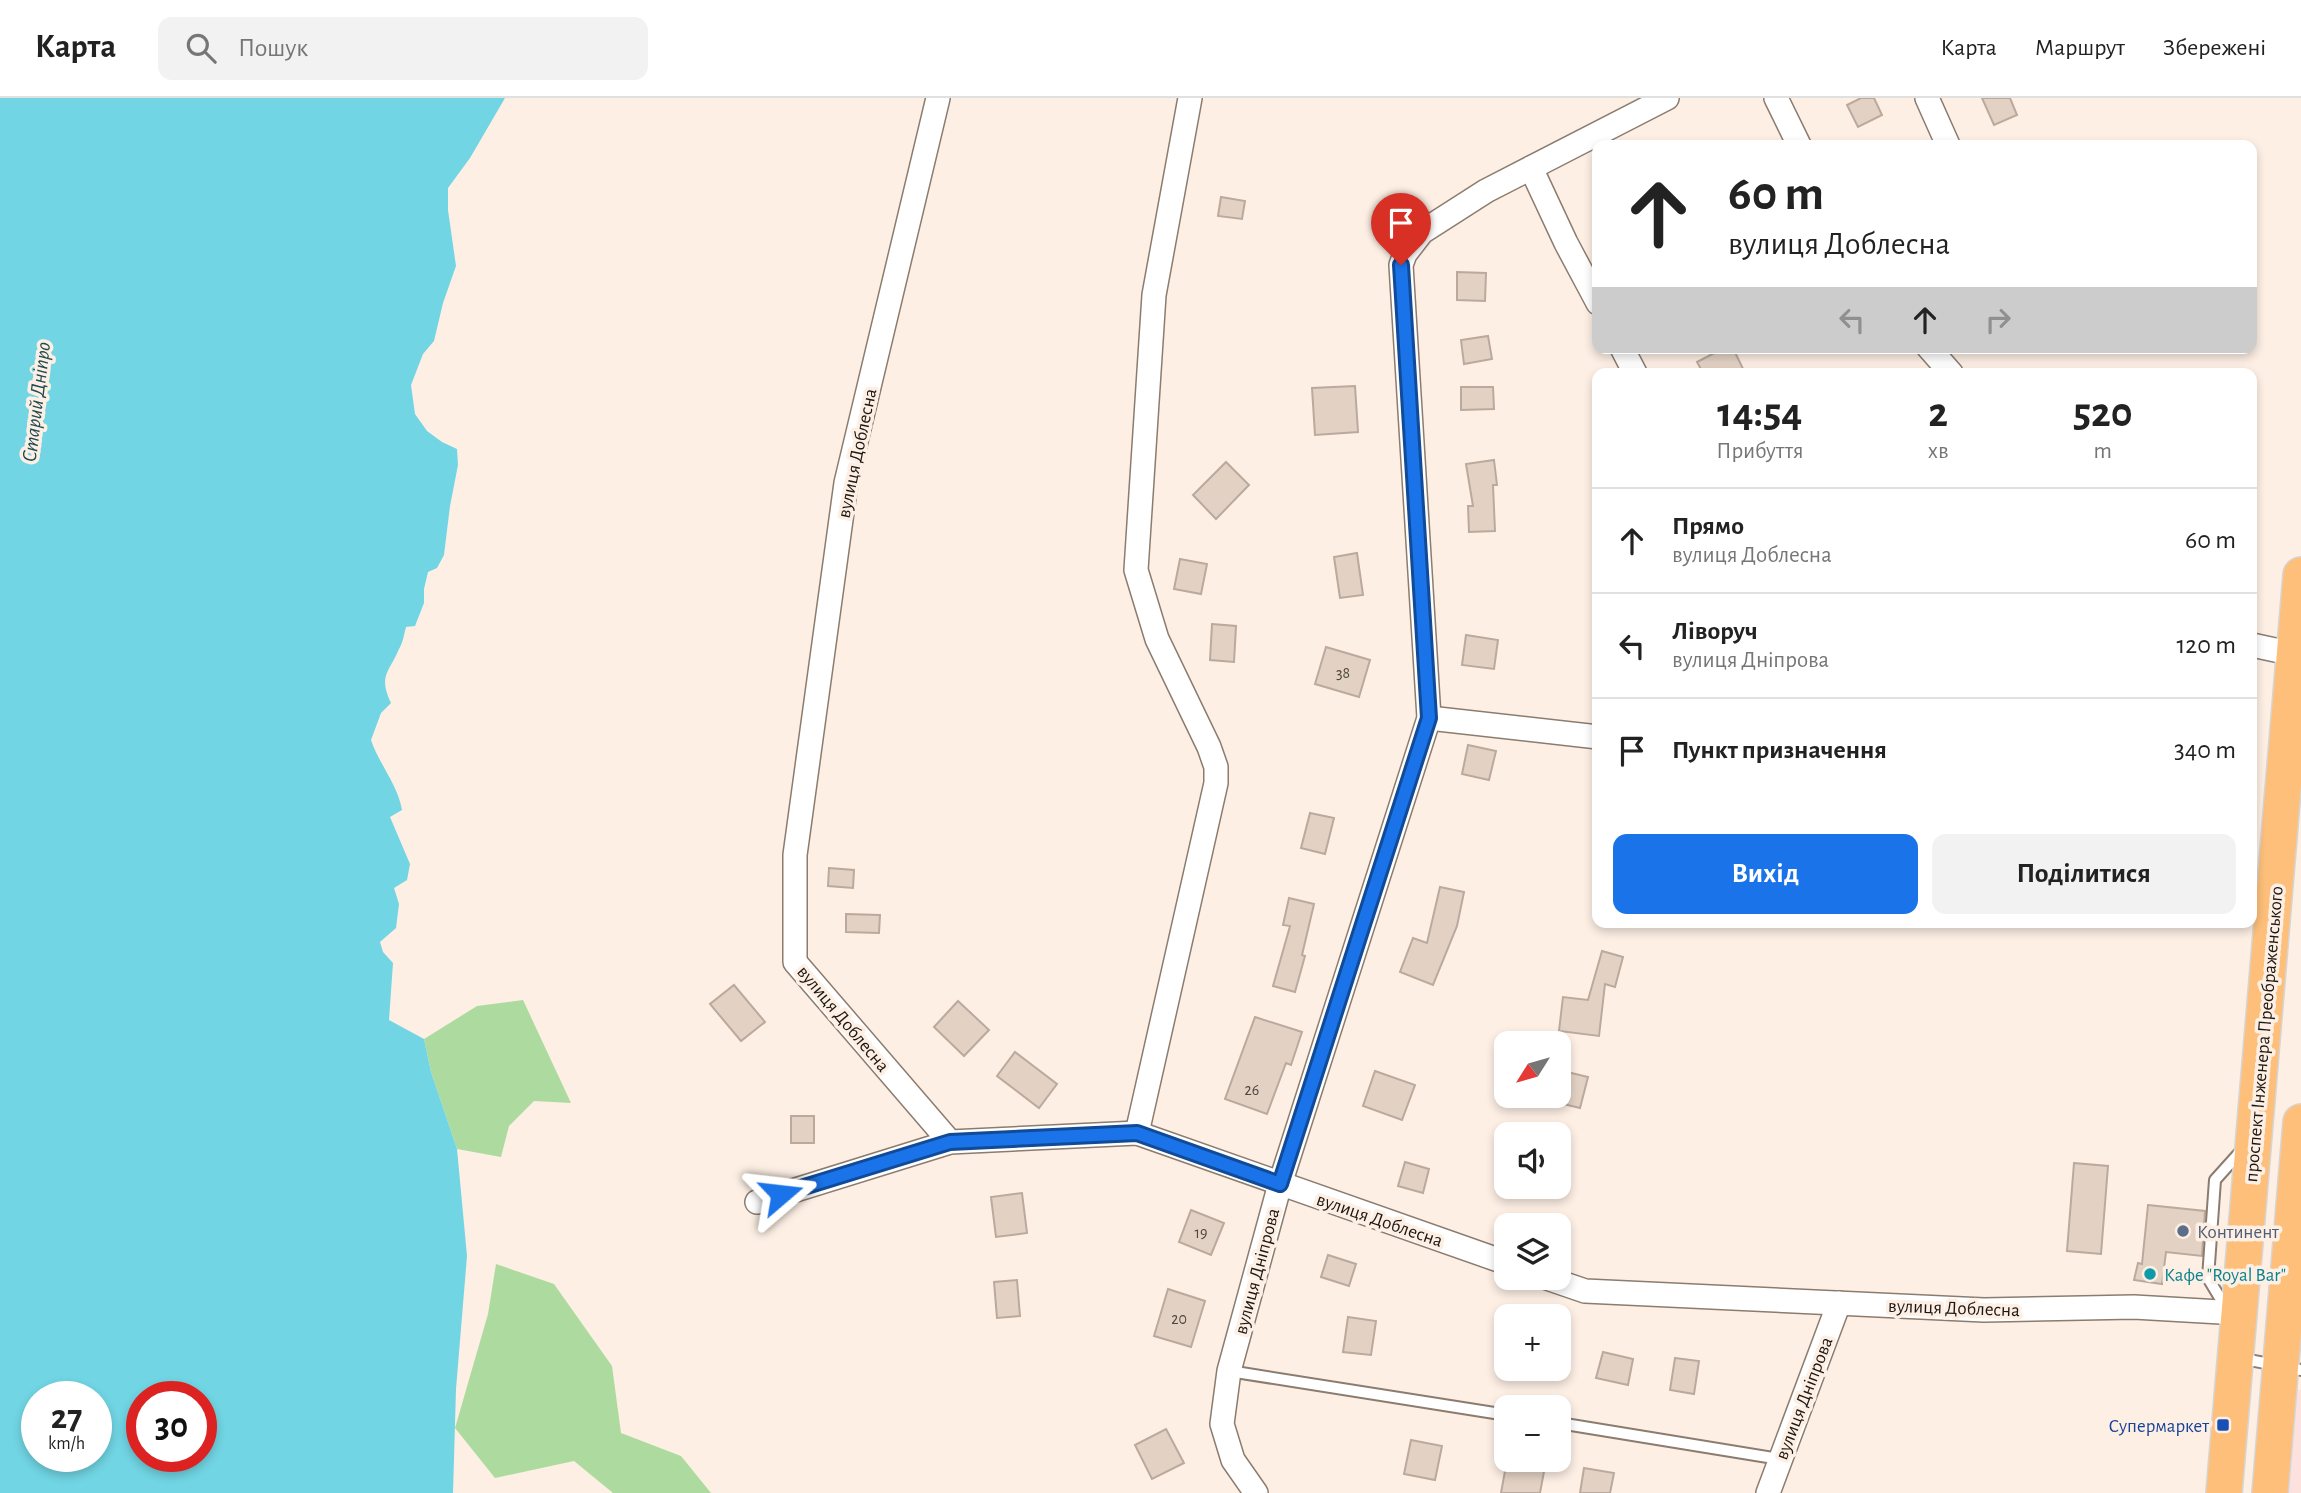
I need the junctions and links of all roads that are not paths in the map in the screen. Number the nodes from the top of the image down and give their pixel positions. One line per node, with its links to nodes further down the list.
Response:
1 (939, 98): 19 (street, вулиця Доблесна)
2 (1190, 98): 18 (street)
3 (1667, 98): 8 (street)
4 (1776, 98): 6 (street)
5 (1927, 98): 7 (street)
6 (1796, 140)
7 (1946, 140)
8 (1531, 168): 9 (street); 15 (street, вулиця Дніпрова)
9 (1592, 292)
10 (1934, 354): 11 (street)
11 (1947, 368)
12 (2301, 575): 14 (main road, проспект Інженера Преображенського)
13 (2257, 646): 14 (street)
14 (2297, 654): 25 (main road, проспект Інженера Преображенського)
15 (1429, 718): 16 (street); 20 (street, вулиця Дніпрова)
16 (1592, 736)
17 (2301, 1122): 27 (main road)
18 (1137, 1133): 19 (street, вулиця Доблесна); 20 (street, вулиця Доблесна)
19 (950, 1142): 21 (street)
20 (1280, 1184): 22 (street, вулиця Доблесна); 28 (street, вулиця Дніпрова)
21 (757, 1202)
22 (1494, 1259)
23 (1571, 1286): 24 (street, вулиця Доблесна)
24 (1839, 1303): 25 (street, вулиця Доблесна); 31 (street, вулиця Дніпрова)
25 (2234, 1313): 26 (main road, проспект Інженера Преображенського)
26 (2235, 1357): 27 (lane); 34 (main road, проспект Інженера Преображенського)
27 (2291, 1367): 35 (main road)
28 (1229, 1371): 29 (lane); 32 (street, вулиця Дніпрова)
29 (1494, 1413)
30 (1571, 1425): 31 (lane)
31 (1780, 1459): 33 (street, вулиця Дніпрова)
32 (1256, 1493)
33 (1768, 1493)
34 (2224, 1493)
35 (2270, 1493)

